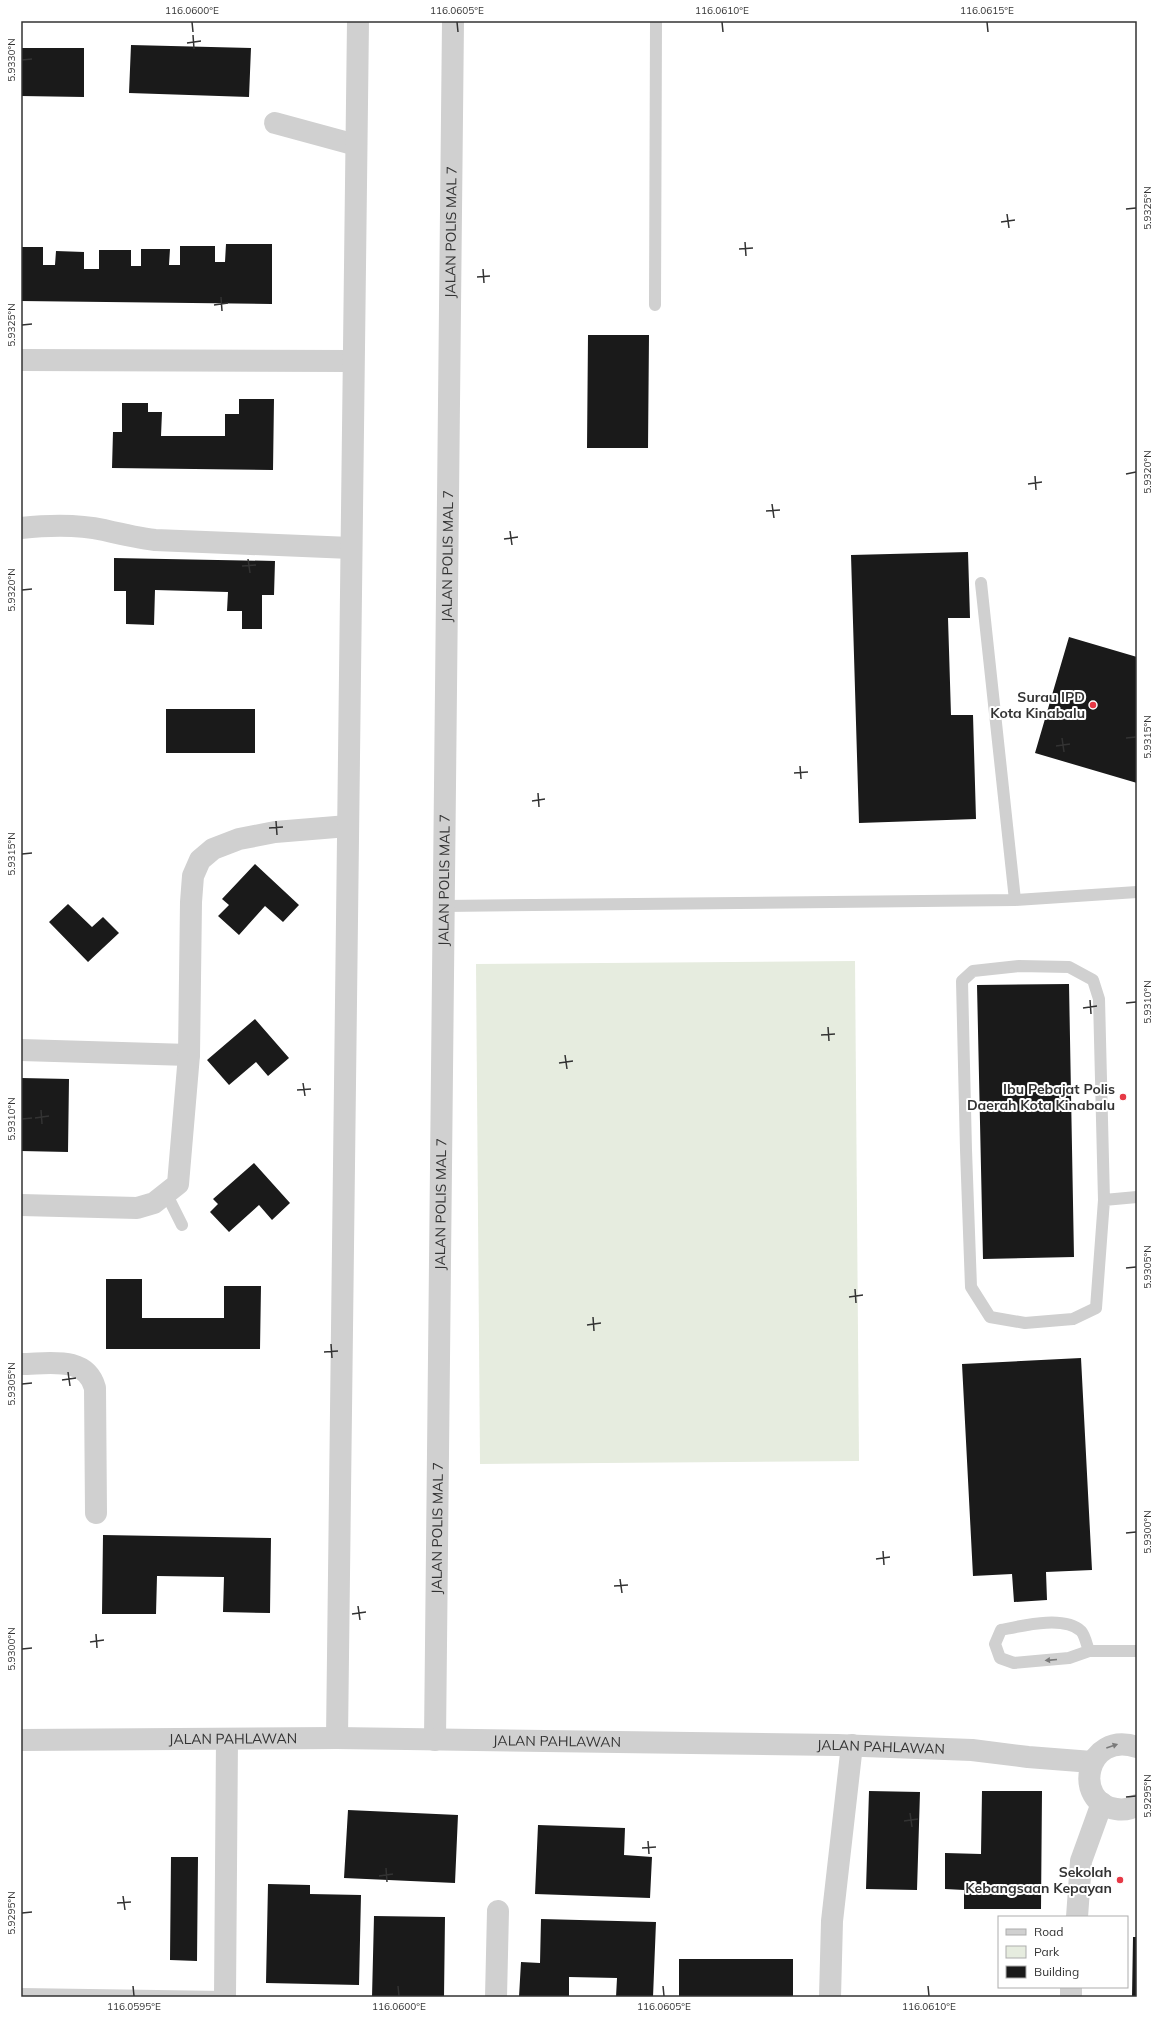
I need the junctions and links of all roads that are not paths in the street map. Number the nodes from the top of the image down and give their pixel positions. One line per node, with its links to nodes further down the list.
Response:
1 (358, 21): 5 (street)
2 (453, 21): 15 (street, JALAN POLIS MAL 7)
3 (656, 21): 6 (lane)
4 (275, 124): 5 (street)
5 (356, 145): 8 (street)
6 (655, 305)
7 (21, 360): 8 (street)
8 (354, 361): 10 (street)
9 (21, 528): 10 (street)
10 (351, 548): 12 (street)
11 (981, 582): 14 (lane)
12 (348, 826): 17 (street); 27 (street)
13 (1137, 892): 14 (lane)
14 (1015, 900): 15 (lane)
15 (444, 906): 30 (street, JALAN POLIS MAL 7)
16 (21, 1050): 17 (street)
17 (189, 1056): 18 (street)
18 (166, 1194): 21 (street); 22 (lane)
19 (1137, 1197): 20 (lane)
20 (1104, 1200): 20 (lane)
21 (21, 1205)
22 (182, 1225)
23 (21, 1364): 24 (street)
24 (96, 1513)
25 (1089, 1651): 25 (lane, one-way to 25); 26 (lane)
26 (1137, 1651)
27 (337, 1738): 28 (street, JALAN PAHLAWAN); 30 (street, JALAN PAHLAWAN)
28 (227, 1739): 29 (street, JALAN PAHLAWAN); 39 (street)
29 (21, 1740)
30 (435, 1740): 31 (street, JALAN PAHLAWAN)
31 (852, 1745): 33 (street, JALAN PAHLAWAN); 41 (street)
32 (1137, 1747): 33 (street, one-way to 32)
33 (1092, 1762): 34 (street)
34 (1102, 1803): 35 (street); 37 (street)
35 (1137, 1806)
36 (498, 1911): 40 (street)
37 (1076, 1916)
38 (21, 1994): 39 (lane)
39 (225, 1997)
40 (496, 1997)
41 (830, 1997)

